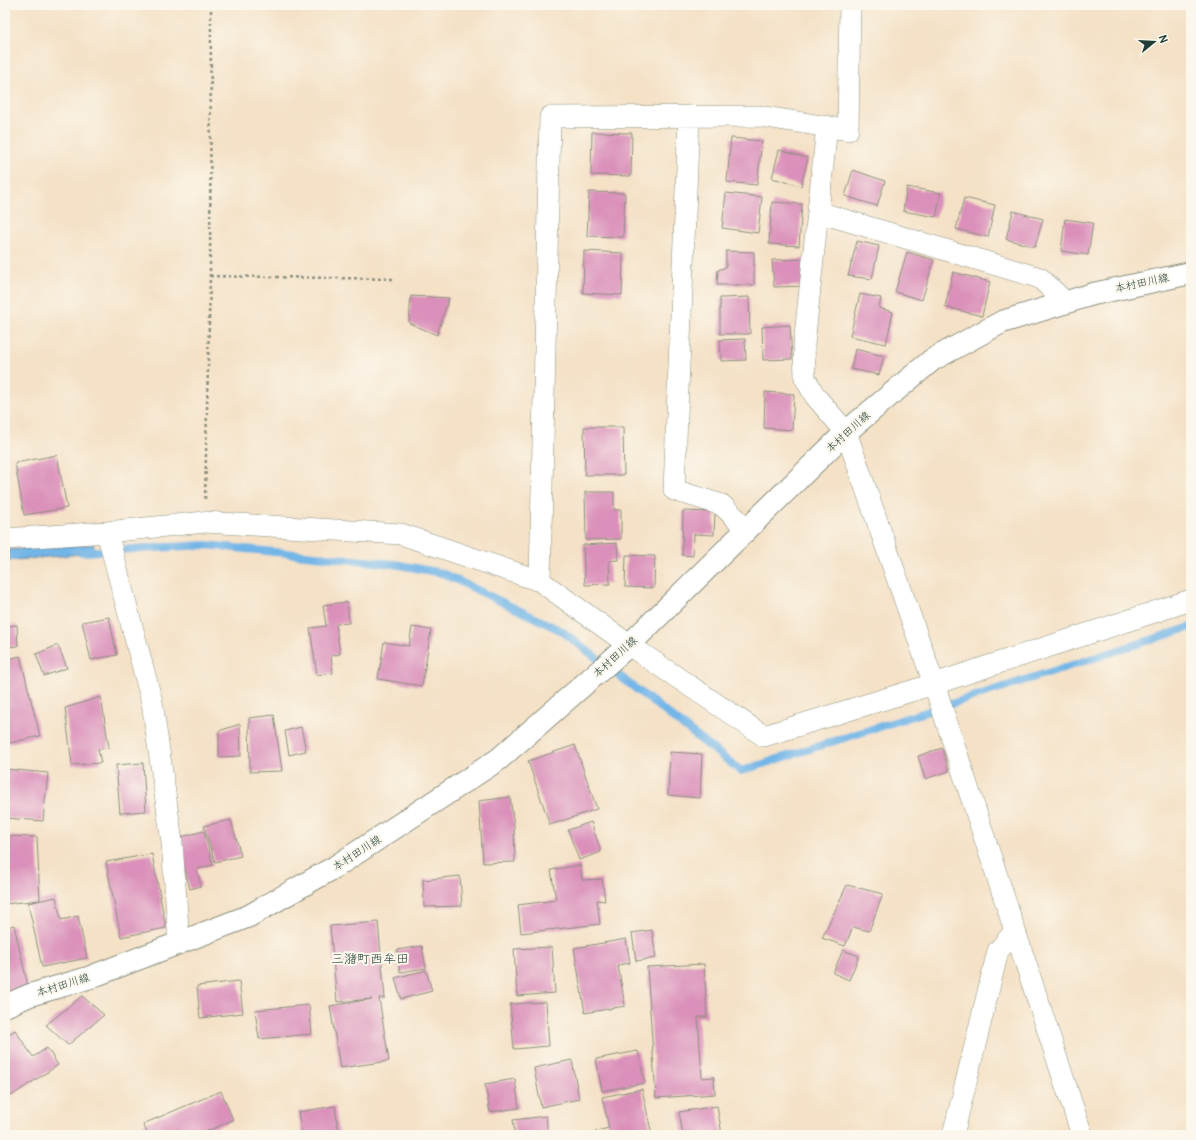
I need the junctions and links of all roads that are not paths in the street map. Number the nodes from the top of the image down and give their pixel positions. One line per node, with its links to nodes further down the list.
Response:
1 (850, 5): 3 (street)
2 (689, 116): 3 (street); 8 (street); 11 (street)
3 (827, 126): 4 (street)
4 (818, 212): 6 (street); 7 (street)
5 (1191, 273): 6 (main road, 本村田川線)
6 (1065, 302): 7 (main road, 本村田川線)
7 (846, 432): 8 (main road, 本村田川線); 14 (street)
8 (747, 529): 13 (main road, 本村田川線)
9 (107, 532): 10 (street); 11 (street); 16 (street)
10 (5, 539)
11 (540, 581): 13 (street)
12 (1191, 600): 14 (street)
13 (629, 645): 14 (street); 16 (main road, 本村田川線)
14 (934, 684): 15 (street)
15 (1015, 931): 18 (street); 19 (street)
16 (179, 944): 17 (main road, 本村田川線)
17 (5, 1006)
18 (953, 1135)
19 (1082, 1135)

